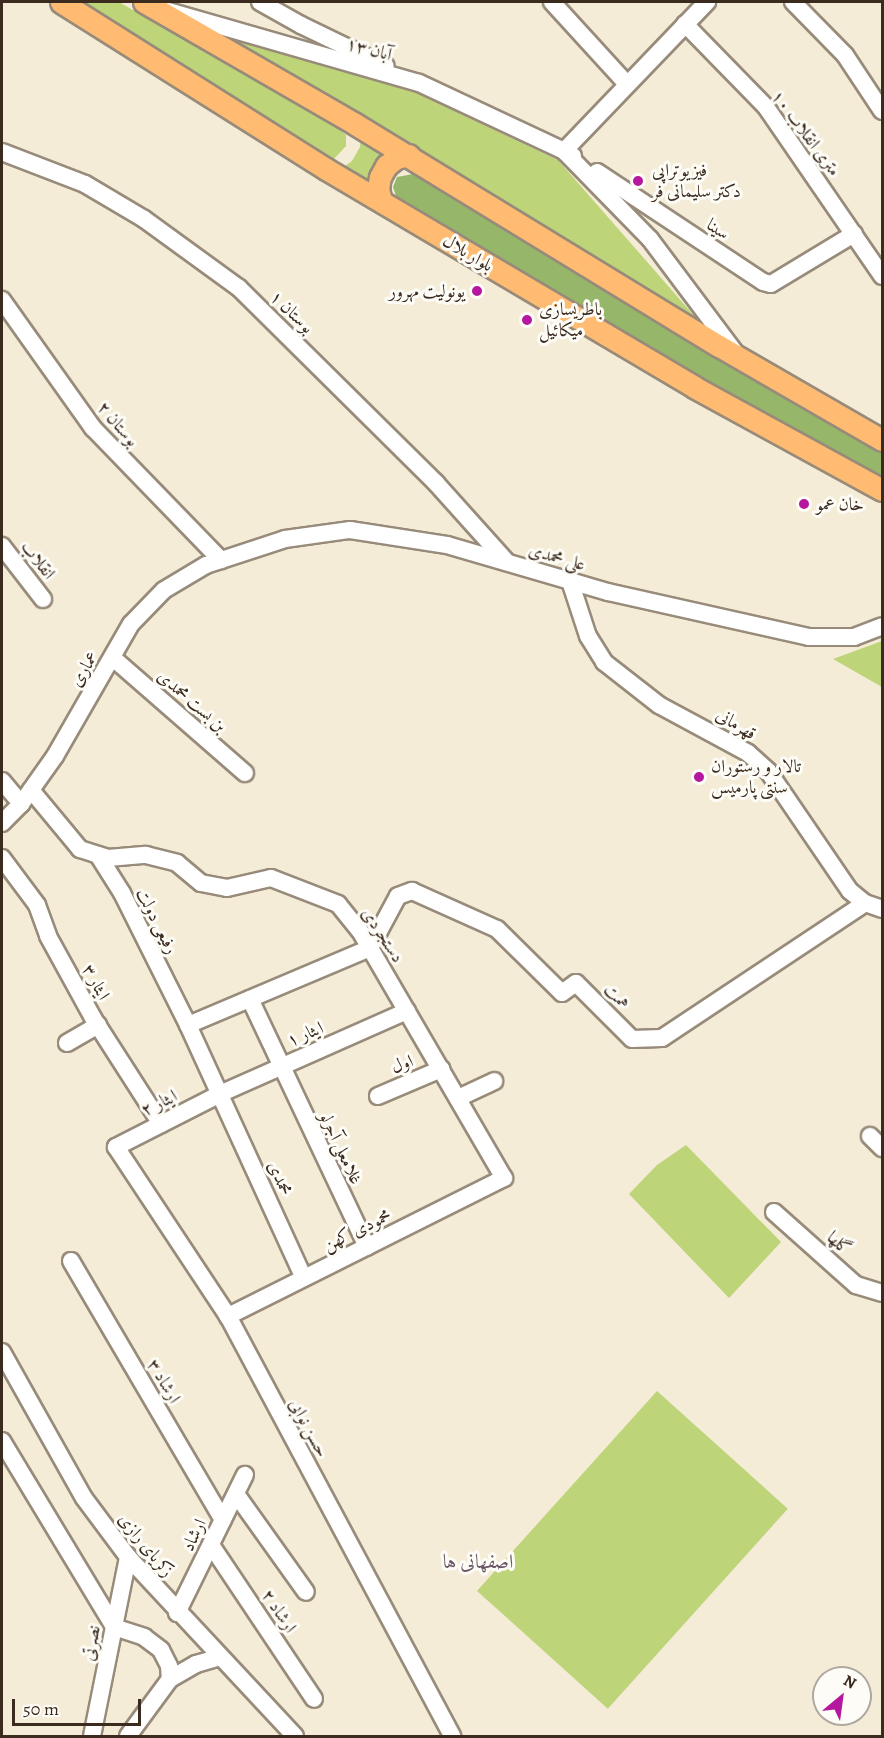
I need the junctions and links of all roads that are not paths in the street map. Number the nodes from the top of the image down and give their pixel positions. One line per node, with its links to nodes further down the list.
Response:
1 (62, 2): 14 (main road, بلوار بلال)
2 (260, 2): 8 (street)
3 (552, 2): 9 (street)
4 (707, 2): 7 (street)
5 (793, 2): 10 (street)
6 (150, 5): 8 (street, ۱۳ آبان); 13 (main road)
7 (685, 24): 9 (street); 15 (street, ۱۰ متری انقلاب)
8 (419, 82): 11 (street, ۱۳ آبان)
9 (627, 84): 11 (street)
10 (882, 111)
11 (564, 151): 15 (street, سینا); 18 (street, ۱۳ آبان)
12 (2, 152): 23 (street, بوستان ۱)
13 (409, 155): 14 (main road); 18 (main road)
14 (381, 201): 20 (main road, بلوار بلال)
15 (854, 234): 16 (street, ۱۰ متری انقلاب)
16 (882, 276)
17 (2, 300): 22 (street, بوستان ۲)
18 (738, 357): 19 (main road)
19 (882, 440)
20 (882, 490)
21 (2, 546): 25 (street, انقلاب)
22 (221, 560): 23 (street, علی محمدی); 27 (street, عماری)
23 (508, 563): 24 (street, علی محمدی)
24 (570, 581): 26 (street, علی محمدی); 35 (street, قهرمانی)
25 (44, 599)
26 (882, 626)
27 (113, 658): 28 (street, بن بست محمدی); 30 (street, عماری)
28 (245, 773)
29 (2, 781): 31 (street)
30 (31, 790): 31 (street, عماری); 33 (street, رفیعی دولت)
31 (21, 804): 32 (street, عماری)
32 (2, 824)
33 (98, 855): 37 (street, دستجردی); 41 (street, رفیعی دولت)
34 (2, 858): 40 (street, ایثار ۳)
35 (865, 903): 36 (street, قهرمانی); 37 (street, همت)
36 (882, 909)
37 (370, 948): 38 (street); 39 (street, دستجردی)
38 (250, 999): 41 (street); 43 (street, غلامعلی آجرلو)
39 (407, 1011): 43 (street, ۱ ایثار); 44 (street, دستجردی)
40 (98, 1025): 42 (street); 49 (street, ایثار ۳)
41 (188, 1025): 46 (street, رفیعی دولت)
42 (67, 1043)
43 (280, 1066): 46 (street, ۱ ایثار); 55 (street, غلامعلی آجرلو)
44 (441, 1069): 47 (street, اول); 48 (street, دستجردی)
45 (494, 1081): 48 (street)
46 (220, 1094): 49 (street, ایثار ۲); 57 (street, محمدی)
47 (378, 1096)
48 (458, 1098): 53 (street, دستجردی)
49 (161, 1124): 51 (street, ایثار ۲)
50 (870, 1136): 52 (street)
51 (116, 1148): 59 (street, حسن نوابی)
52 (882, 1148)
53 (504, 1178): 55 (street, محمودی کهن)
54 (774, 1212): 58 (street, گلها)
55 (367, 1247): 57 (street, محمودی کهن)
56 (71, 1261): 64 (street, ارشاد ۳)
57 (304, 1278): 59 (street, محمودی کهن)
58 (882, 1293)
59 (228, 1316): 76 (street, حسن نوابی)
60 (2, 1352): 66 (street, زکریای رازی)
61 (2, 1441): 69 (street)
62 (245, 1475): 63 (street, ارشاد)
63 (236, 1494): 64 (street, ارشاد); 67 (street, ارشاد ۲)
64 (223, 1520): 65 (street, ارشاد)
65 (211, 1545): 68 (street, ارشاد); 72 (street, ارشاد ۲)
66 (128, 1557): 68 (street, زکریای رازی); 69 (street, نصرتی)
67 (306, 1592)
68 (177, 1612): 70 (street, زکریای رازی)
69 (114, 1627): 71 (street); 73 (street, نصرتی)
70 (220, 1657): 71 (street); 75 (street, زکریای رازی)
71 (170, 1679): 74 (street)
72 (314, 1699)
73 (92, 1736)
74 (128, 1737)
75 (295, 1737)
76 (452, 1737)

